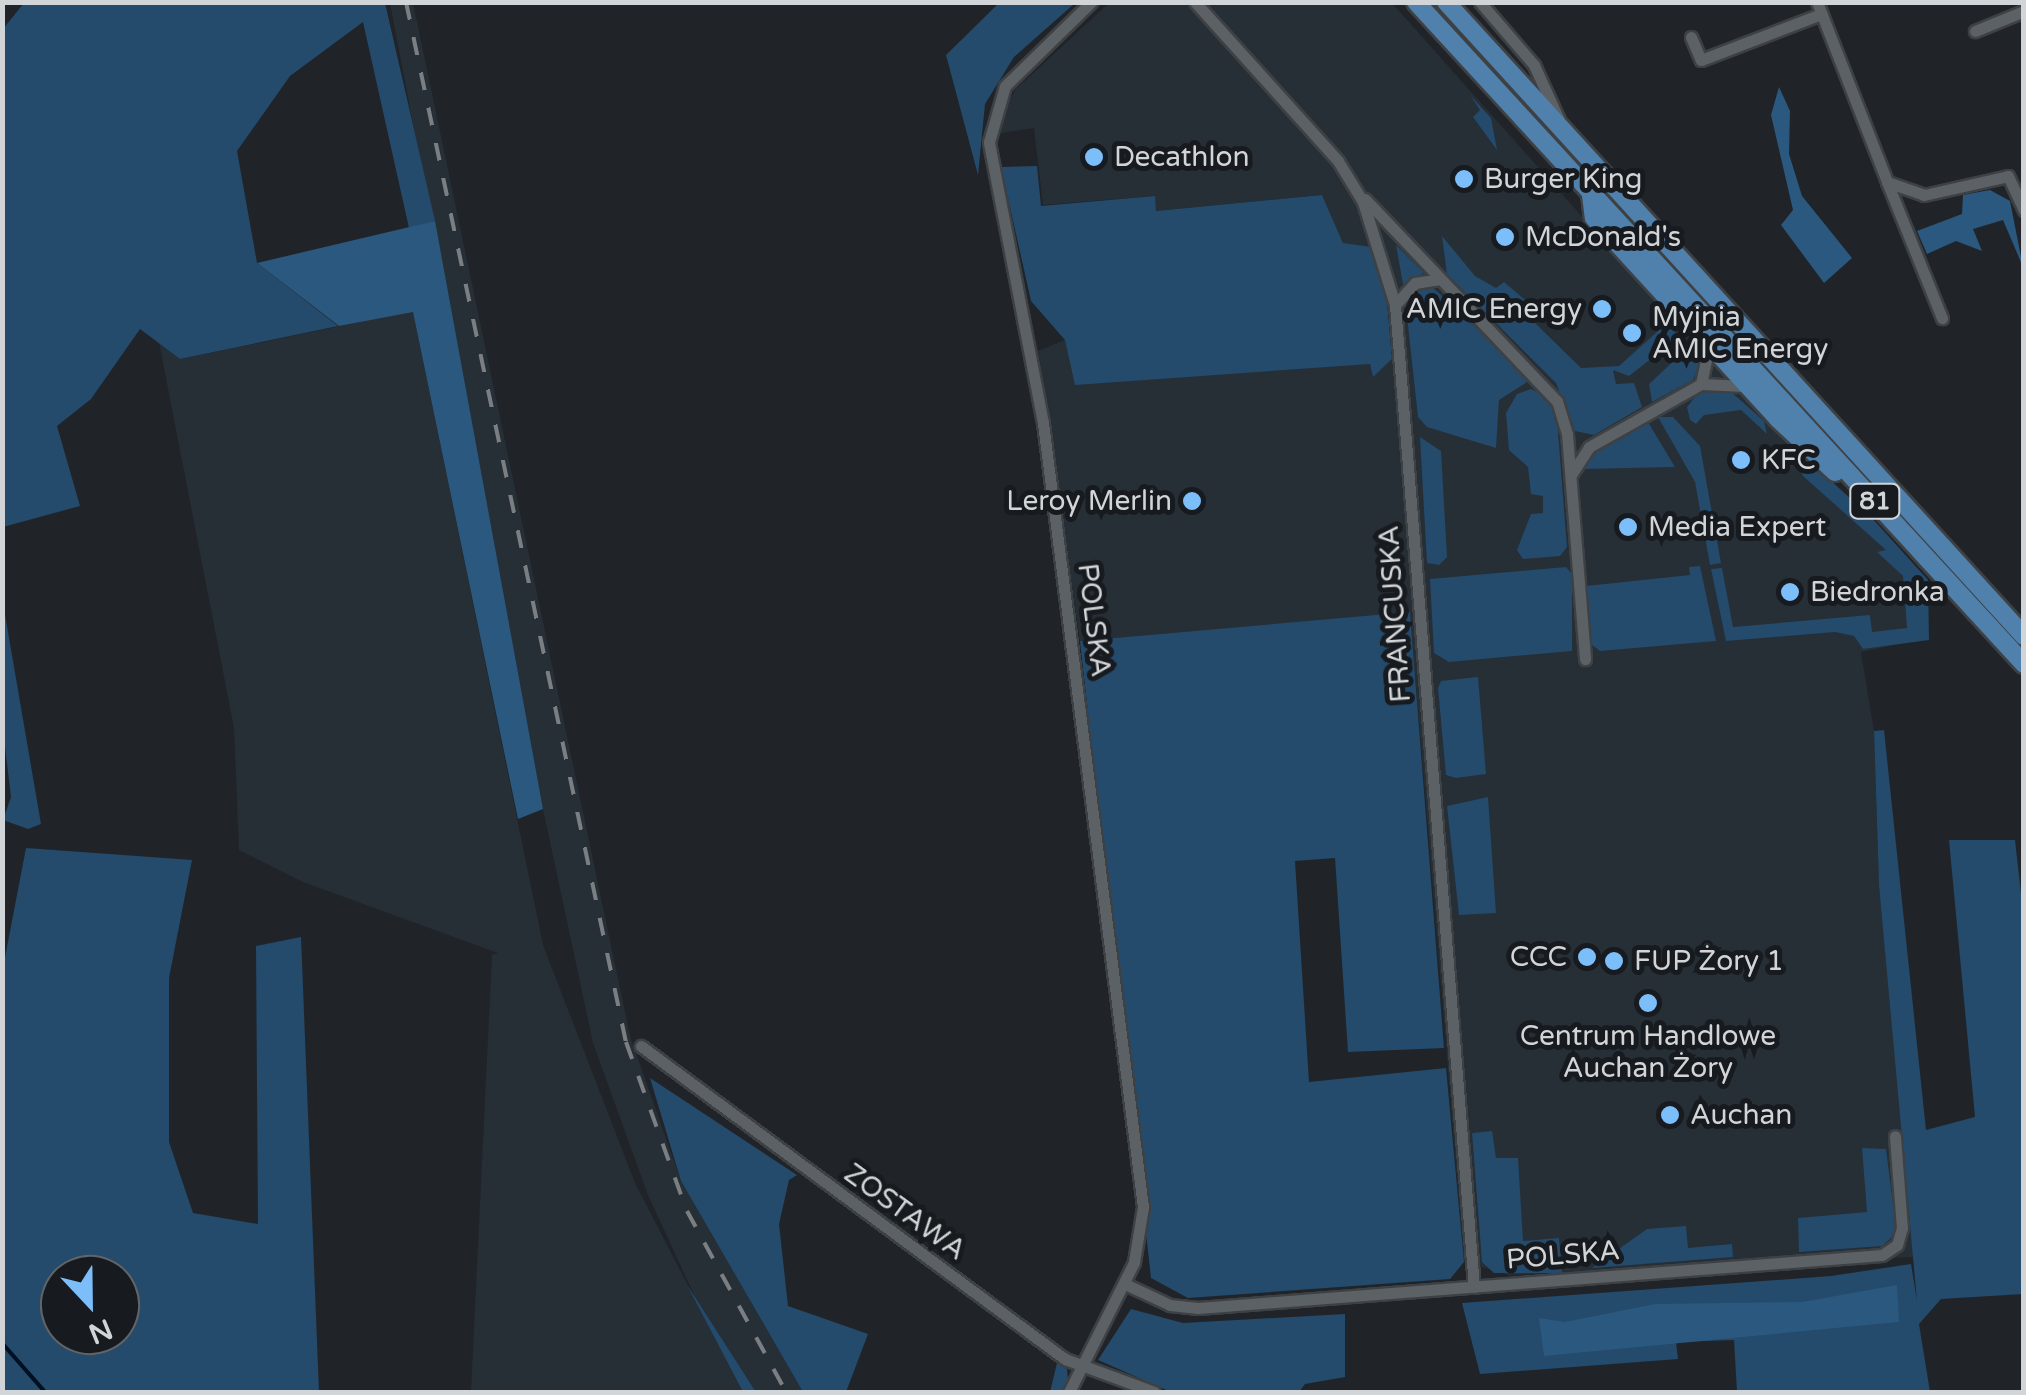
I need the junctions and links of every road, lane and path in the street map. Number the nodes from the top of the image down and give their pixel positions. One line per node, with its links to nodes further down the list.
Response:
1 (1091, 2): 30 (street, POLSKA)
2 (1195, 2): 13 (street, FRANCUSKA)
3 (1416, 2): 12 (main road, 81)
4 (1446, 2): 10 (main road, 81)
5 (1480, 2): 10 (street)
6 (1819, 8): 9 (street); 11 (street)
7 (2024, 11): 8 (street)
8 (1975, 31)
9 (1691, 37)
10 (1565, 132): 25 (main road, 81)
11 (1887, 182): 14 (street); 17 (street)
12 (1590, 187): 18 (main road); 24 (main road, 81)
13 (1358, 192): 15 (street); 16 (street, FRANCUSKA)
14 (2024, 210)
15 (1440, 279): 16 (street); 21 (street)
16 (1396, 305): 31 (street, FRANCUSKA)
17 (1942, 318)
18 (1710, 344): 19 (street); 20 (main road)
19 (1700, 384): 20 (street); 22 (street)
20 (1748, 387): 24 (main road)
21 (1567, 434): 22 (street); 23 (street)
22 (1590, 448): 23 (street)
23 (1570, 478): 26 (street)
24 (1883, 509): 27 (main road, 81)
25 (2024, 636)
26 (1585, 659)
27 (2024, 664)
28 (641, 1046): 32 (street, ZOSTAWA)
29 (1895, 1136): 31 (street, POLSKA)
30 (1124, 1284): 31 (street, POLSKA); 32 (street, POLSKA)
31 (1474, 1287)
32 (1081, 1367): 33 (street, POLSKA); 34 (street, ZOSTAWA)
33 (1069, 1392)
34 (1154, 1392)

